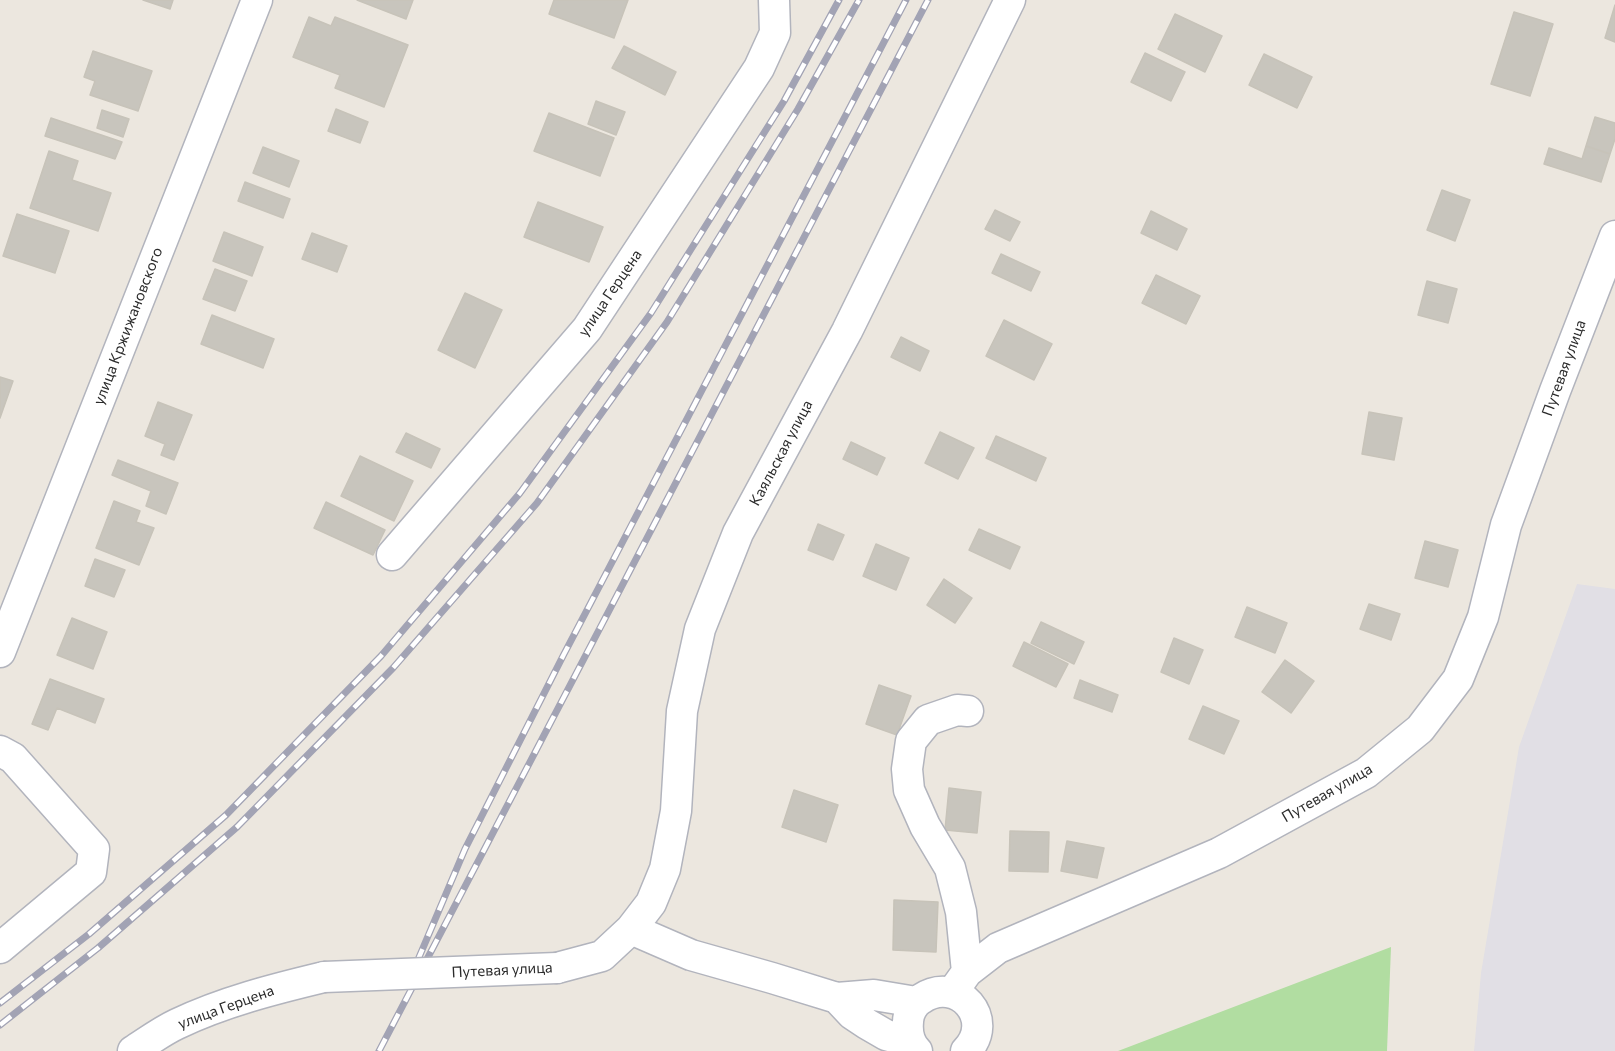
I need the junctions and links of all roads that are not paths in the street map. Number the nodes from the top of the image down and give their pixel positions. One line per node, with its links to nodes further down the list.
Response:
1 (257, 0): 6 (street, улица Кржижановского)
2 (774, 0): 5 (street, улица Герцена)
3 (1010, 0): 9 (street, Каяльская улица)
4 (1615, 236): 12 (street, Путевая улица)
5 (392, 555)
6 (0, 652)
7 (968, 711): 12 (street)
8 (0, 752): 10 (street)
9 (631, 929): 11 (street, Путевая улица, bridge); 13 (street, Путевая улица)
10 (0, 948)
11 (324, 977): 16 (street, улица Герцена)
12 (959, 982): 14 (street, Путевая улица); 17 (street)
13 (837, 998): 14 (street, Путевая улица); 15 (street, Путевая улица)
14 (916, 1002): 15 (street, Путевая улица)
15 (914, 1048)
16 (133, 1051)
17 (966, 1051)

